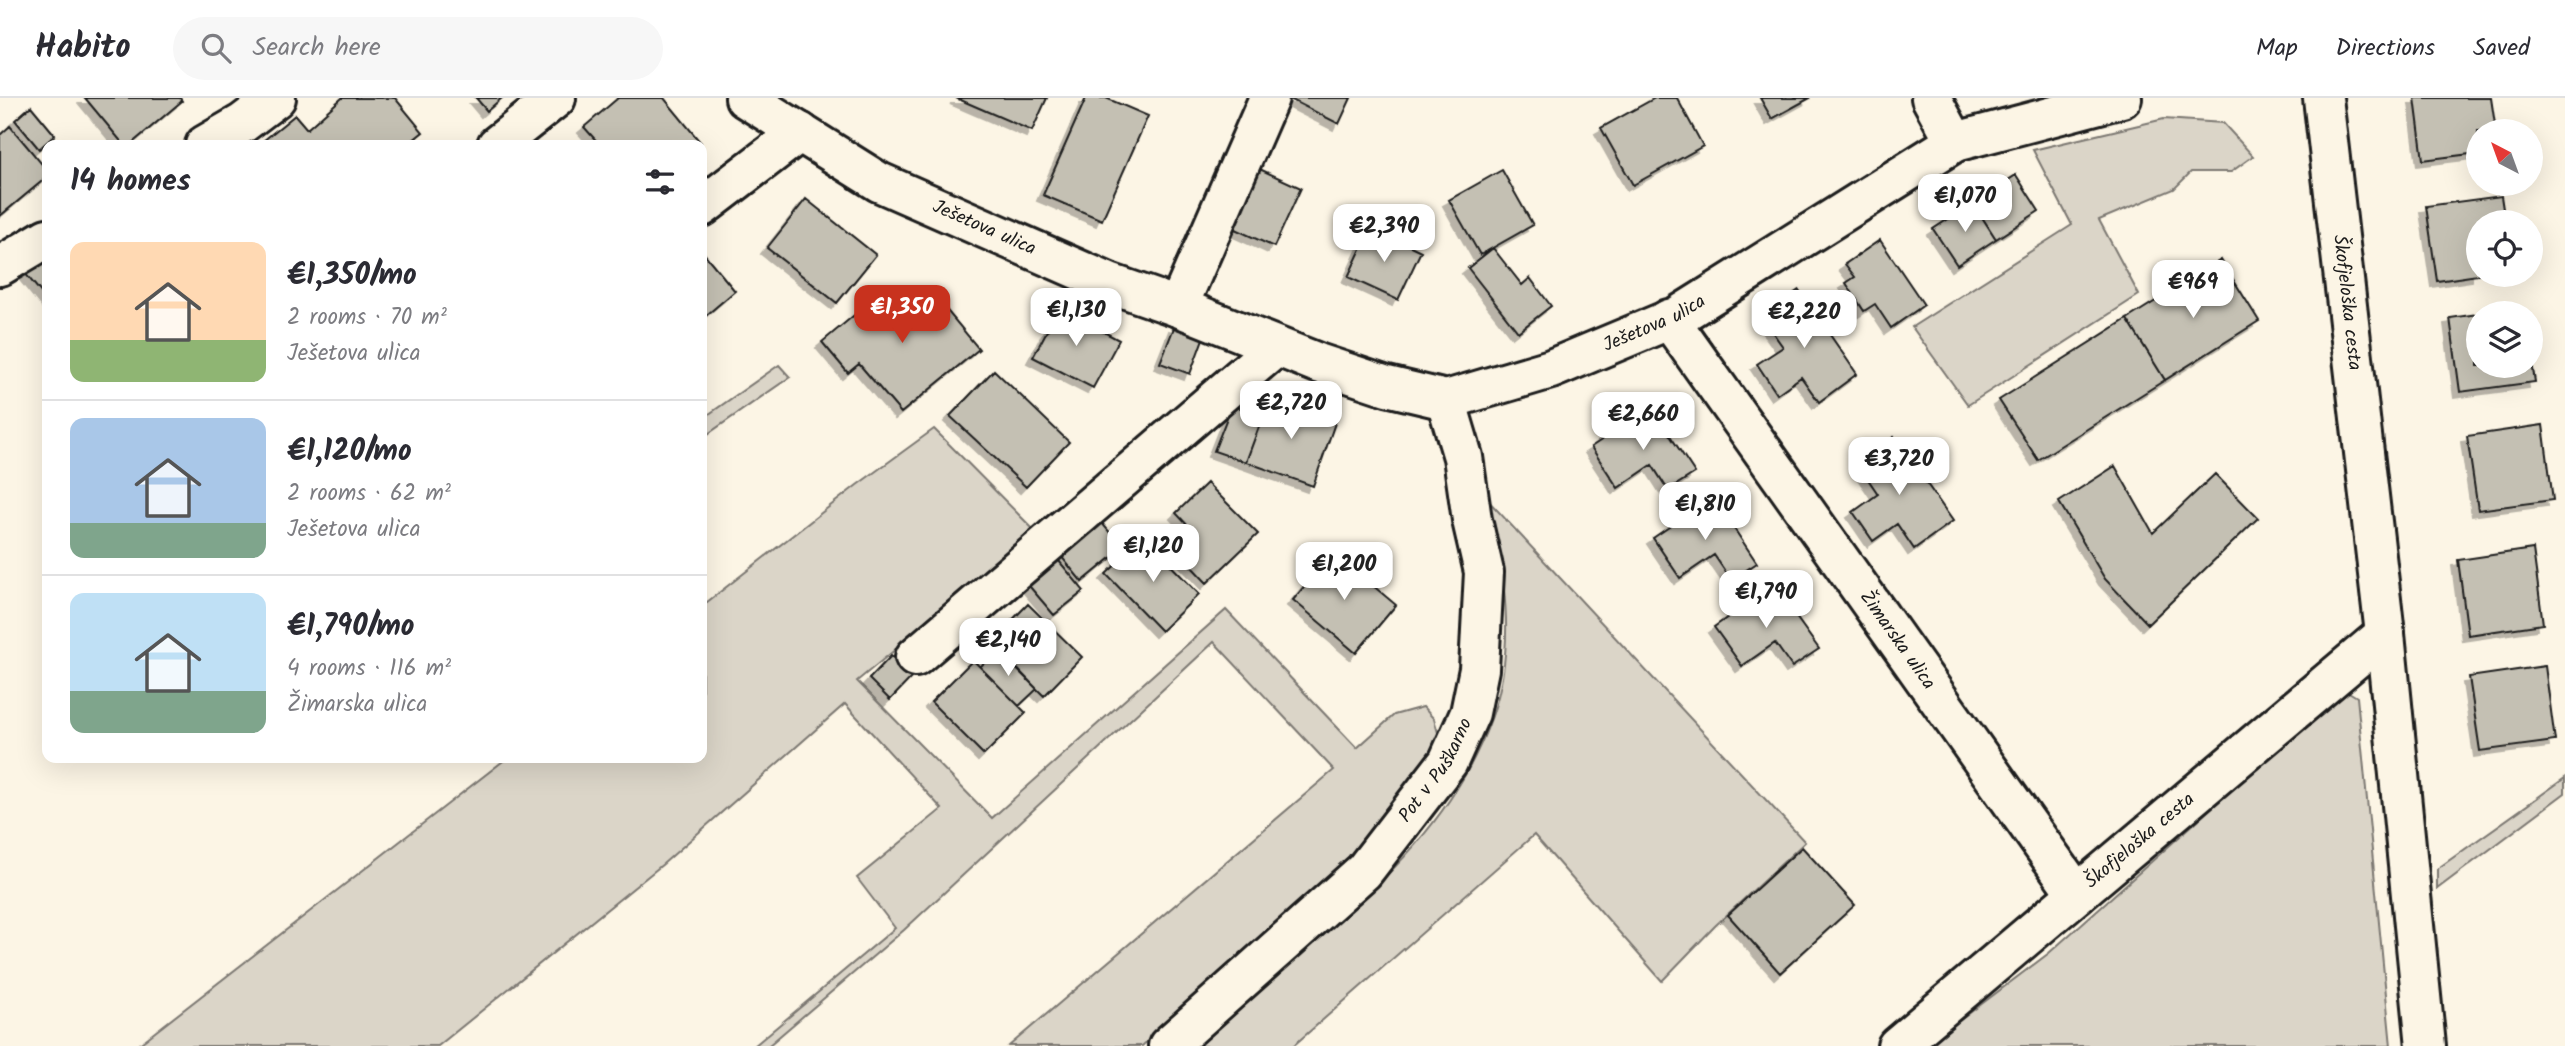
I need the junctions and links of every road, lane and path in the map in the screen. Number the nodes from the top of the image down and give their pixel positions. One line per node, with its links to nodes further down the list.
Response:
1 (276, 98): 9 (street)
2 (556, 98): 10 (street)
3 (745, 98): 8 (street, Ješetova ulica)
4 (1269, 98): 15 (street)
5 (1931, 98): 11 (street)
6 (2122, 98): 11 (street, Ješetova ulica)
7 (2323, 98): 19 (street, Škofjeloška cesta)
8 (800, 132): 12 (street); 15 (street, Ješetova ulica)
9 (213, 140)
10 (503, 140)
11 (1955, 142): 16 (street, Ješetova ulica)
12 (707, 203)
13 (42, 241): 14 (street)
14 (0, 266)
15 (1178, 307): 17 (street, Ješetova ulica)
16 (1669, 319): 18 (street, Ješetova ulica); 21 (street, Žimarska ulica)
17 (1276, 347): 18 (street, Ješetova ulica); 20 (street)
18 (1446, 400): 22 (street, Pot v Puškarno)
19 (2385, 634): 21 (street, Škofjeloška cesta); 24 (street, Škofjeloška cesta)
20 (915, 657)
21 (2077, 894): 23 (street, Škofjeloška cesta)
22 (1168, 1046)
23 (1897, 1046)
24 (2427, 1046)

